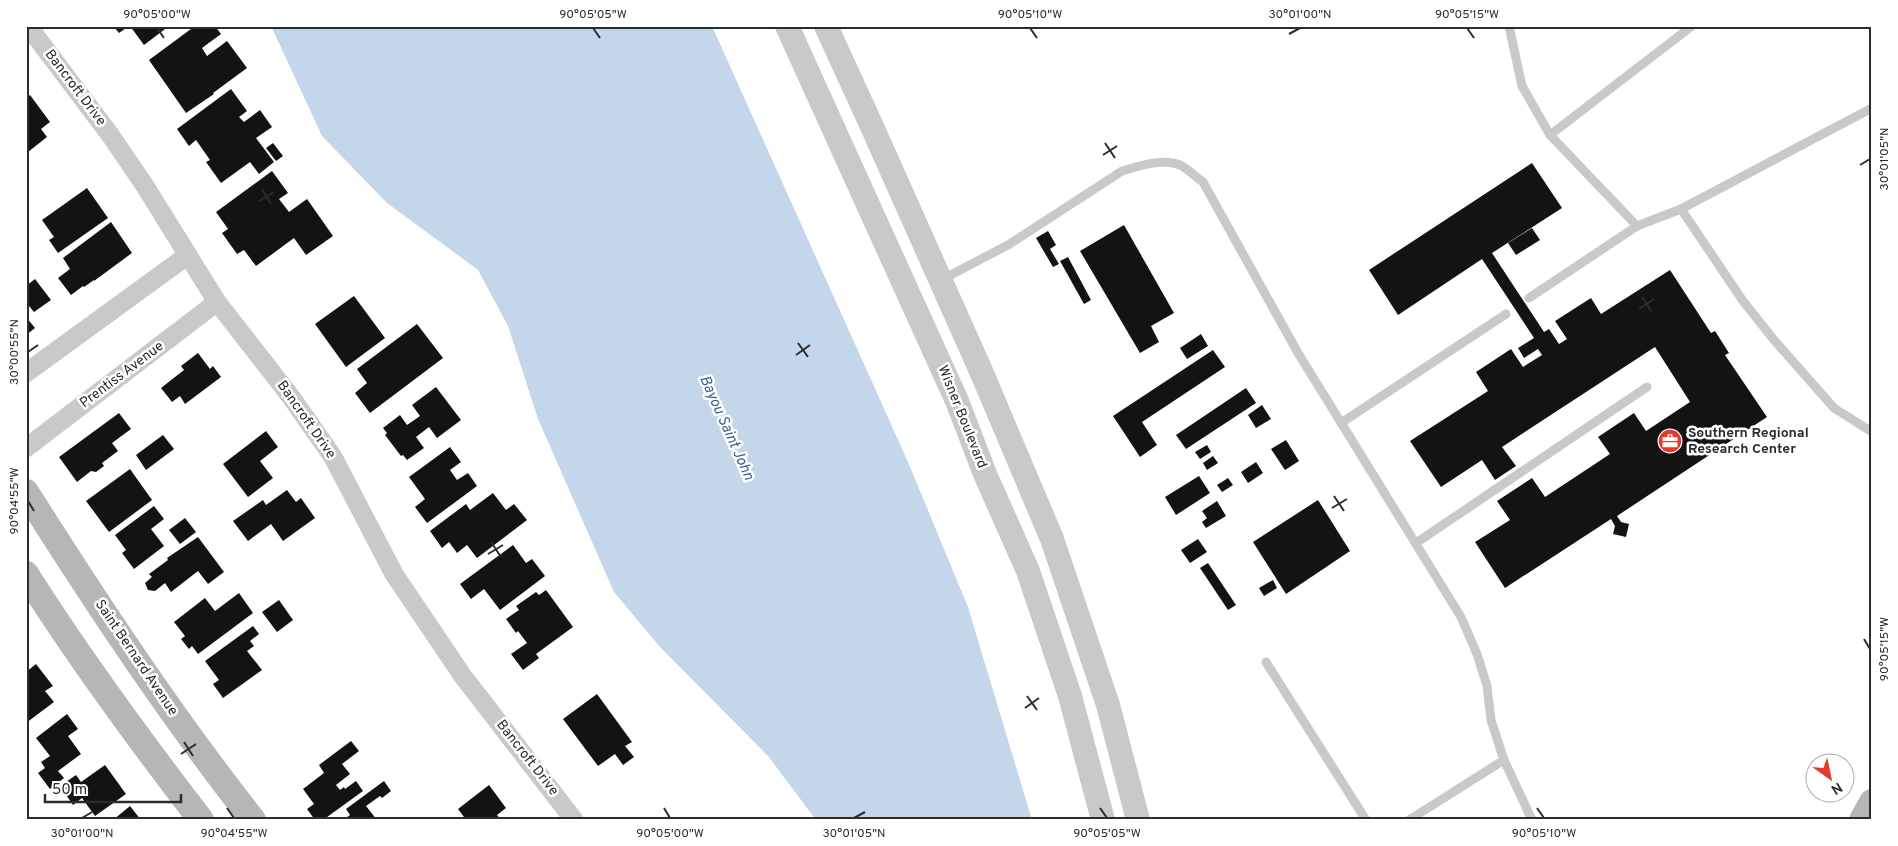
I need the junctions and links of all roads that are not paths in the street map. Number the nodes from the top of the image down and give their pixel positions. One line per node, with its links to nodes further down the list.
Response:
1 (28, 26): 10 (street, Bancroft Drive)
2 (787, 26): 31 (street, Wisner Boulevard)
3 (826, 26): 11 (street)
4 (1509, 26): 7 (lane)
5 (1692, 26): 7 (lane)
6 (1872, 108): 8 (lane)
7 (1550, 135): 9 (lane)
8 (1681, 209): 9 (lane); 18 (lane)
9 (1637, 226): 12 (lane)
10 (188, 256): 13 (street, Bancroft Drive); 15 (street)
11 (940, 280): 17 (lane); 32 (street)
12 (1529, 298)
13 (217, 302): 19 (street, Prentiss Avenue); 30 (street, Bancroft Drive)
14 (1506, 314): 17 (lane)
15 (26, 373)
16 (1647, 387): 21 (lane)
17 (1342, 423): 21 (lane)
18 (1872, 432)
19 (26, 448)
20 (26, 492): 24 (main road, Saint Bernard Avenue)
21 (1416, 543): 26 (lane)
22 (26, 574): 25 (main road)
23 (1266, 662): 33 (lane)
24 (181, 724): 25 (main road); 29 (main road, Saint Bernard Avenue)
25 (147, 747): 28 (main road)
26 (1504, 760): 34 (lane); 35 (lane)
27 (1872, 802): 36 (main road)
28 (201, 820)
29 (253, 820)
30 (574, 820)
31 (1103, 820)
32 (1138, 820)
33 (1366, 820)
34 (1409, 820)
35 (1532, 820)
36 (1862, 820)

